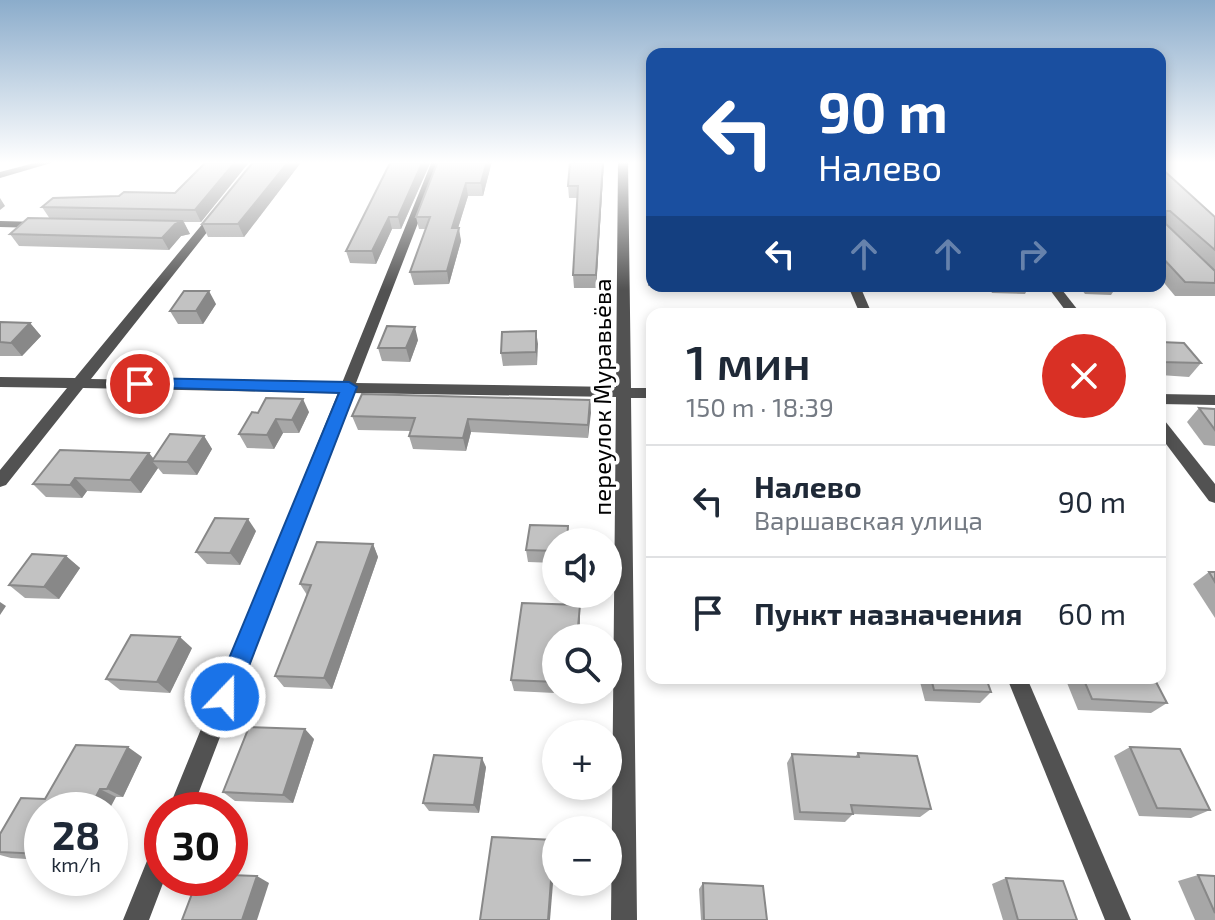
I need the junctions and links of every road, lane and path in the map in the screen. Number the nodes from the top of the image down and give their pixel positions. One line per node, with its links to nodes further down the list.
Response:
1 (420, 204): 12 (street)
2 (623, 204): 13 (street, переулок Муравьёва)
3 (223, 205): 7 (street)
4 (0, 224): 5 (street)
5 (47, 225)
6 (189, 227): 7 (street)
7 (205, 228): 11 (street)
8 (1058, 292): 9 (street)
9 (1070, 308)
10 (0, 382): 11 (street)
11 (80, 383): 12 (street); 18 (street)
12 (349, 387): 13 (street); 21 (street)
13 (625, 392): 14 (street); 24 (street, переулок Муравьёва)
14 (646, 393)
15 (1166, 399): 16 (street)
16 (1215, 400)
17 (1166, 433): 19 (street)
18 (0, 481)
19 (1215, 496)
20 (1020, 684): 25 (street)
21 (187, 792)
22 (146, 896): 23 (street)
23 (136, 920)
24 (624, 920)
25 (1118, 920)

